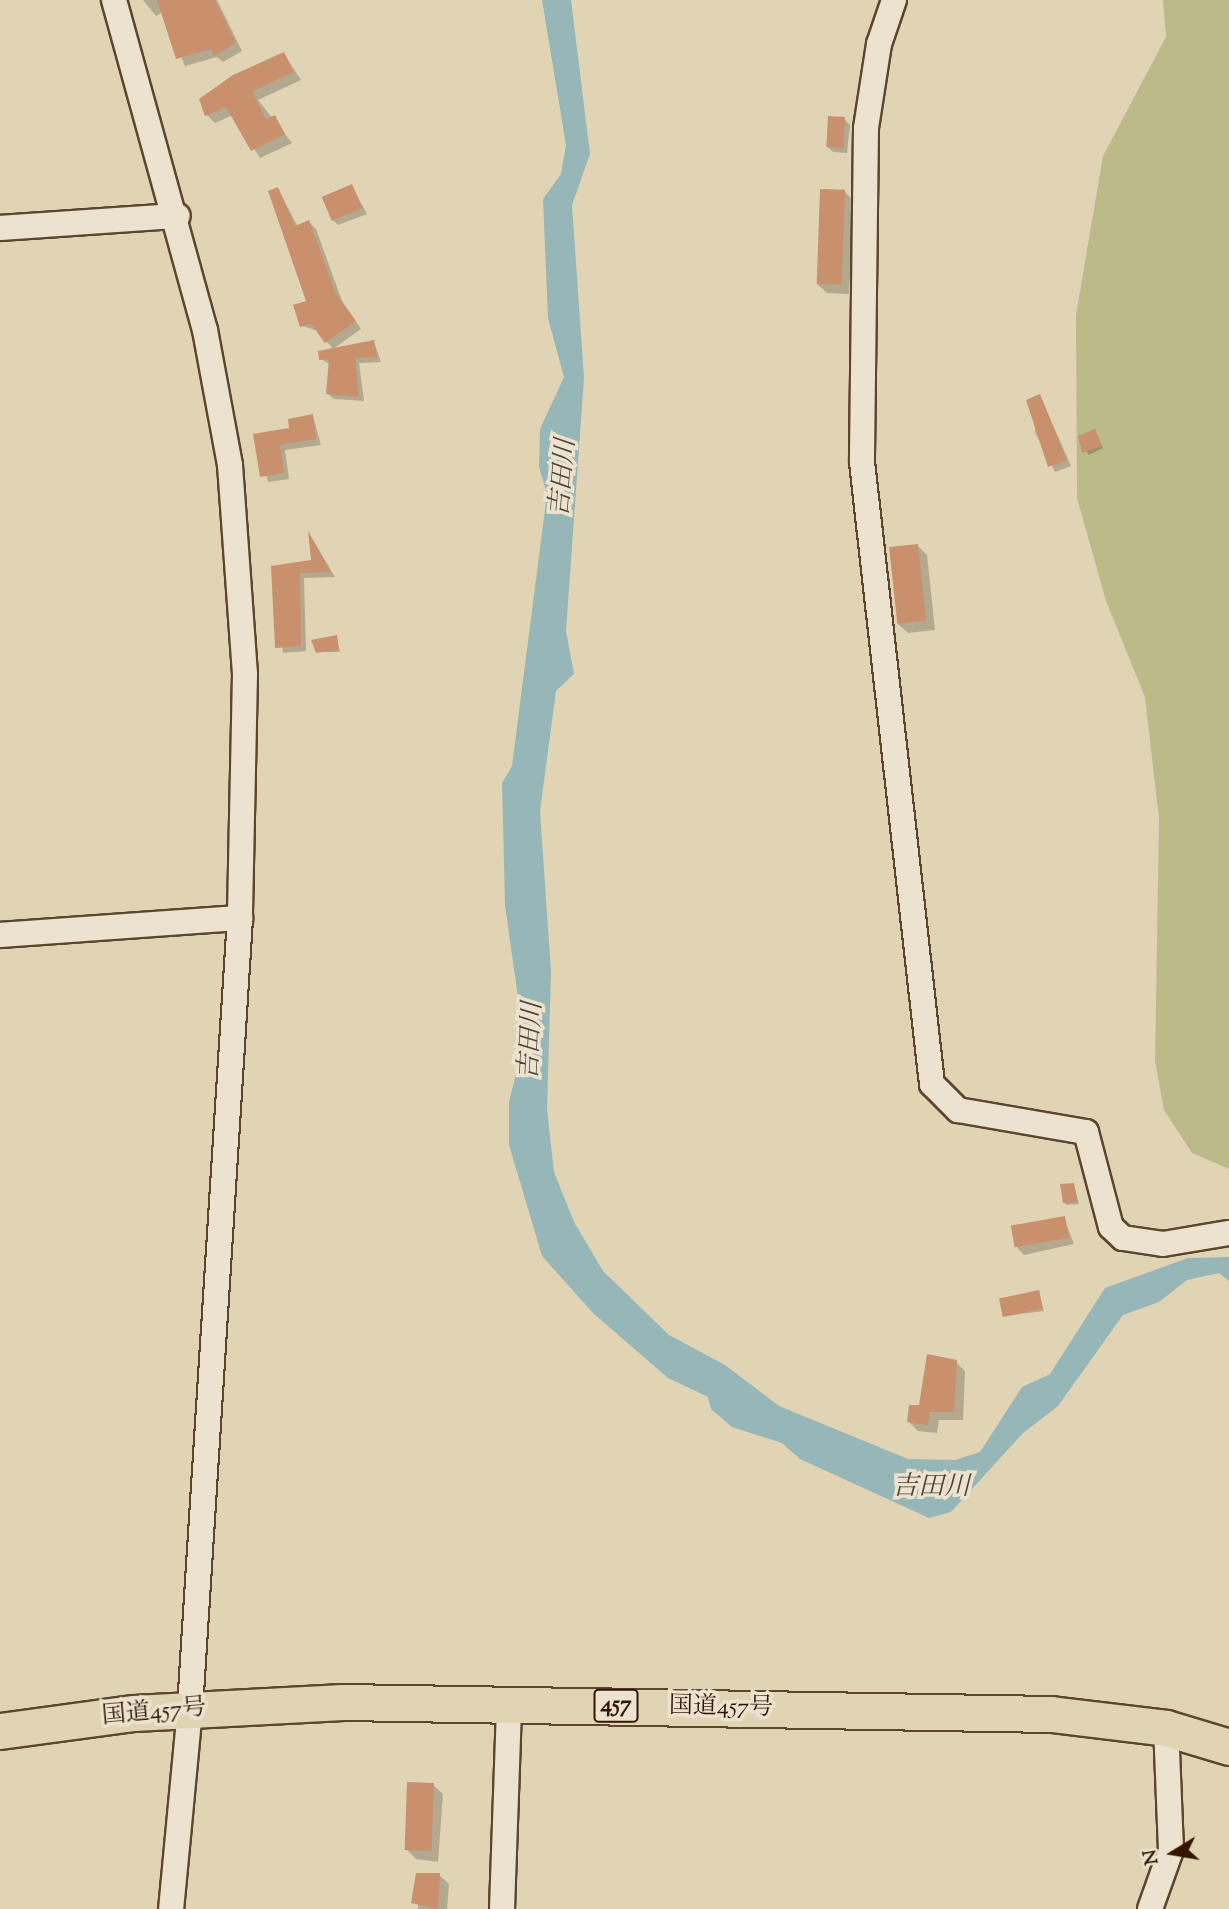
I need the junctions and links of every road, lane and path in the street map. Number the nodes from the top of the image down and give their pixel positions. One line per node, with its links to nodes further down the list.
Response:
1 (114, 0): 3 (street)
2 (894, 0): 7 (street)
3 (178, 216): 4 (street); 5 (street)
4 (0, 228)
5 (240, 918): 6 (street); 9 (street)
6 (0, 935)
7 (1229, 1233)
8 (509, 1704): 9 (highway, 国道457号 / 457); 10 (highway, 国道457号 / 457); 14 (street)
9 (190, 1709): 11 (highway, 国道457号 / 457); 13 (street)
10 (1166, 1728): 12 (highway, 国道457号 / 457); 15 (street)
11 (0, 1731)
12 (1229, 1746)
13 (171, 1909)
14 (502, 1909)
15 (1150, 1909)

